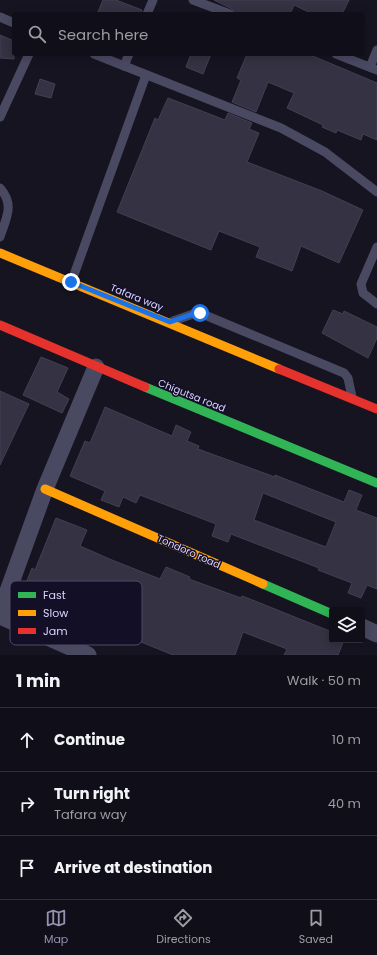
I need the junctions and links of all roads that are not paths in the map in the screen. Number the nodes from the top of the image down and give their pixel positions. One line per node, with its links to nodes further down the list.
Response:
1 (153, 0): 3 (lane)
2 (193, 0): 4 (lane)
3 (148, 12)
4 (225, 12)
5 (0, 17): 6 (lane)
6 (12, 21)
7 (377, 50): 13 (lane)
8 (28, 56): 15 (lane)
9 (99, 56): 12 (lane)
10 (128, 56): 12 (lane)
11 (341, 56): 13 (lane)
12 (124, 66): 14 (lane)
13 (373, 68)
14 (146, 75): 17 (lane); 21 (lane)
15 (0, 116)
16 (0, 188): 18 (lane)
17 (377, 192)
18 (0, 237)
19 (377, 247): 22 (lane)
20 (0, 253): 21 (street, Tafara way)
21 (71, 282): 23 (street, Tafara way)
22 (377, 304)
23 (170, 322): 26 (street, Tafara way); 26 (lane)
24 (0, 325): 25 (street, Chigutsa road)
25 (96, 367): 28 (street, Chigutsa road); 29 (street)
26 (352, 398): 27 (street, Tafara way)
27 (377, 409)
28 (377, 483)
29 (45, 489): 30 (street); 32 (street, Tondoro road)
30 (12, 581)
31 (10, 587): 33 (street)
32 (329, 613)
33 (0, 615): 34 (street)
34 (10, 620)
35 (365, 628): 36 (street)
36 (377, 634)
37 (66, 645): 38 (street)
38 (88, 655)

